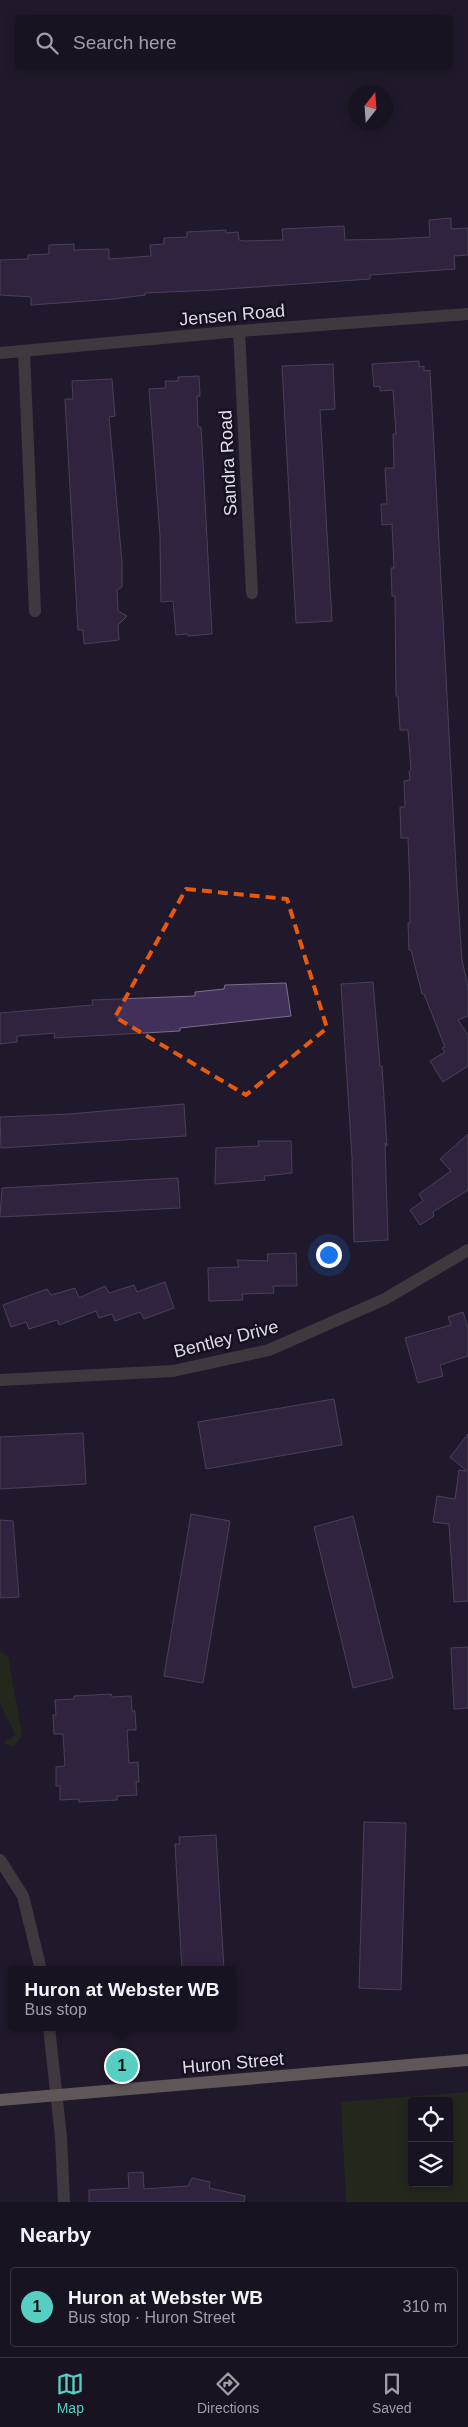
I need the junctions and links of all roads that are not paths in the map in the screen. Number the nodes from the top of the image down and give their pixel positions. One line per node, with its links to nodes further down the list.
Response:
1 (468, 314): 2 (street, Jensen Road)
2 (239, 331): 3 (street, Jensen Road); 5 (street, Sandra Road)
3 (24, 352): 4 (street, Jensen Road); 6 (street)
4 (0, 353)
5 (252, 593)
6 (35, 611)
7 (468, 1250): 8 (street, Bentley Drive)
8 (0, 1380)
9 (0, 1860): 10 (street)
10 (40, 1966)
11 (49, 2031): 13 (street)
12 (468, 2060): 13 (main road, Huron Street)
13 (57, 2095): 14 (main road, Huron Street); 15 (street)
14 (0, 2100)
15 (64, 2202)

